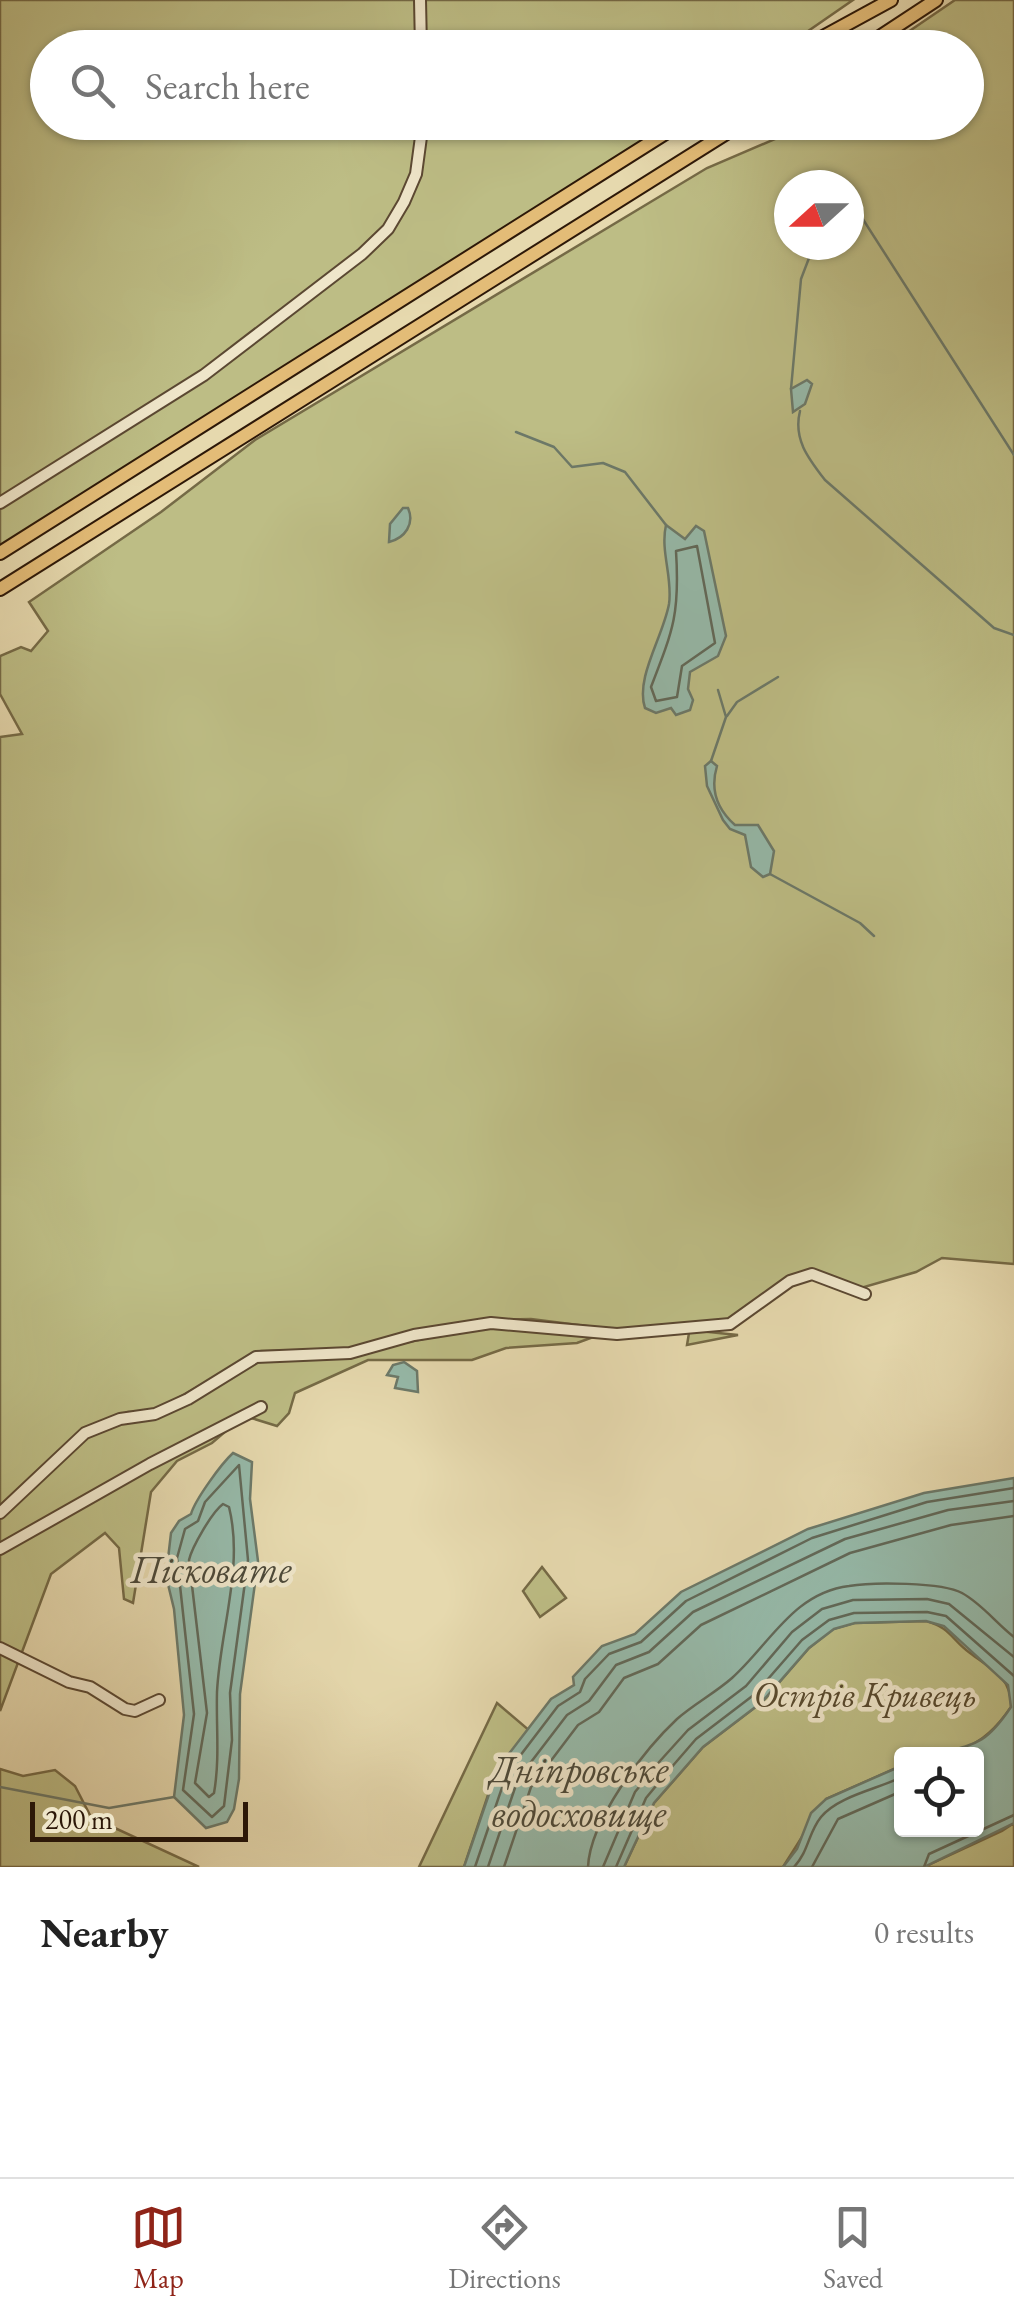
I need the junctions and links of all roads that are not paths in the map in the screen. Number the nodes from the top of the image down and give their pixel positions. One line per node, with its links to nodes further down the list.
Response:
1 (420, 0): 4 (street)
2 (891, 0): 5 (main road)
3 (936, 0): 6 (main road)
4 (421, 30)
5 (837, 30)
6 (889, 30)
7 (420, 140): 10 (street)
8 (655, 140): 11 (main road)
9 (715, 140): 12 (main road)
10 (0, 503)
11 (0, 554)
12 (0, 588)
13 (865, 1294): 15 (street)
14 (261, 1408): 16 (street)
15 (0, 1513)
16 (0, 1550)
17 (0, 1648): 18 (street)
18 (159, 1700)

